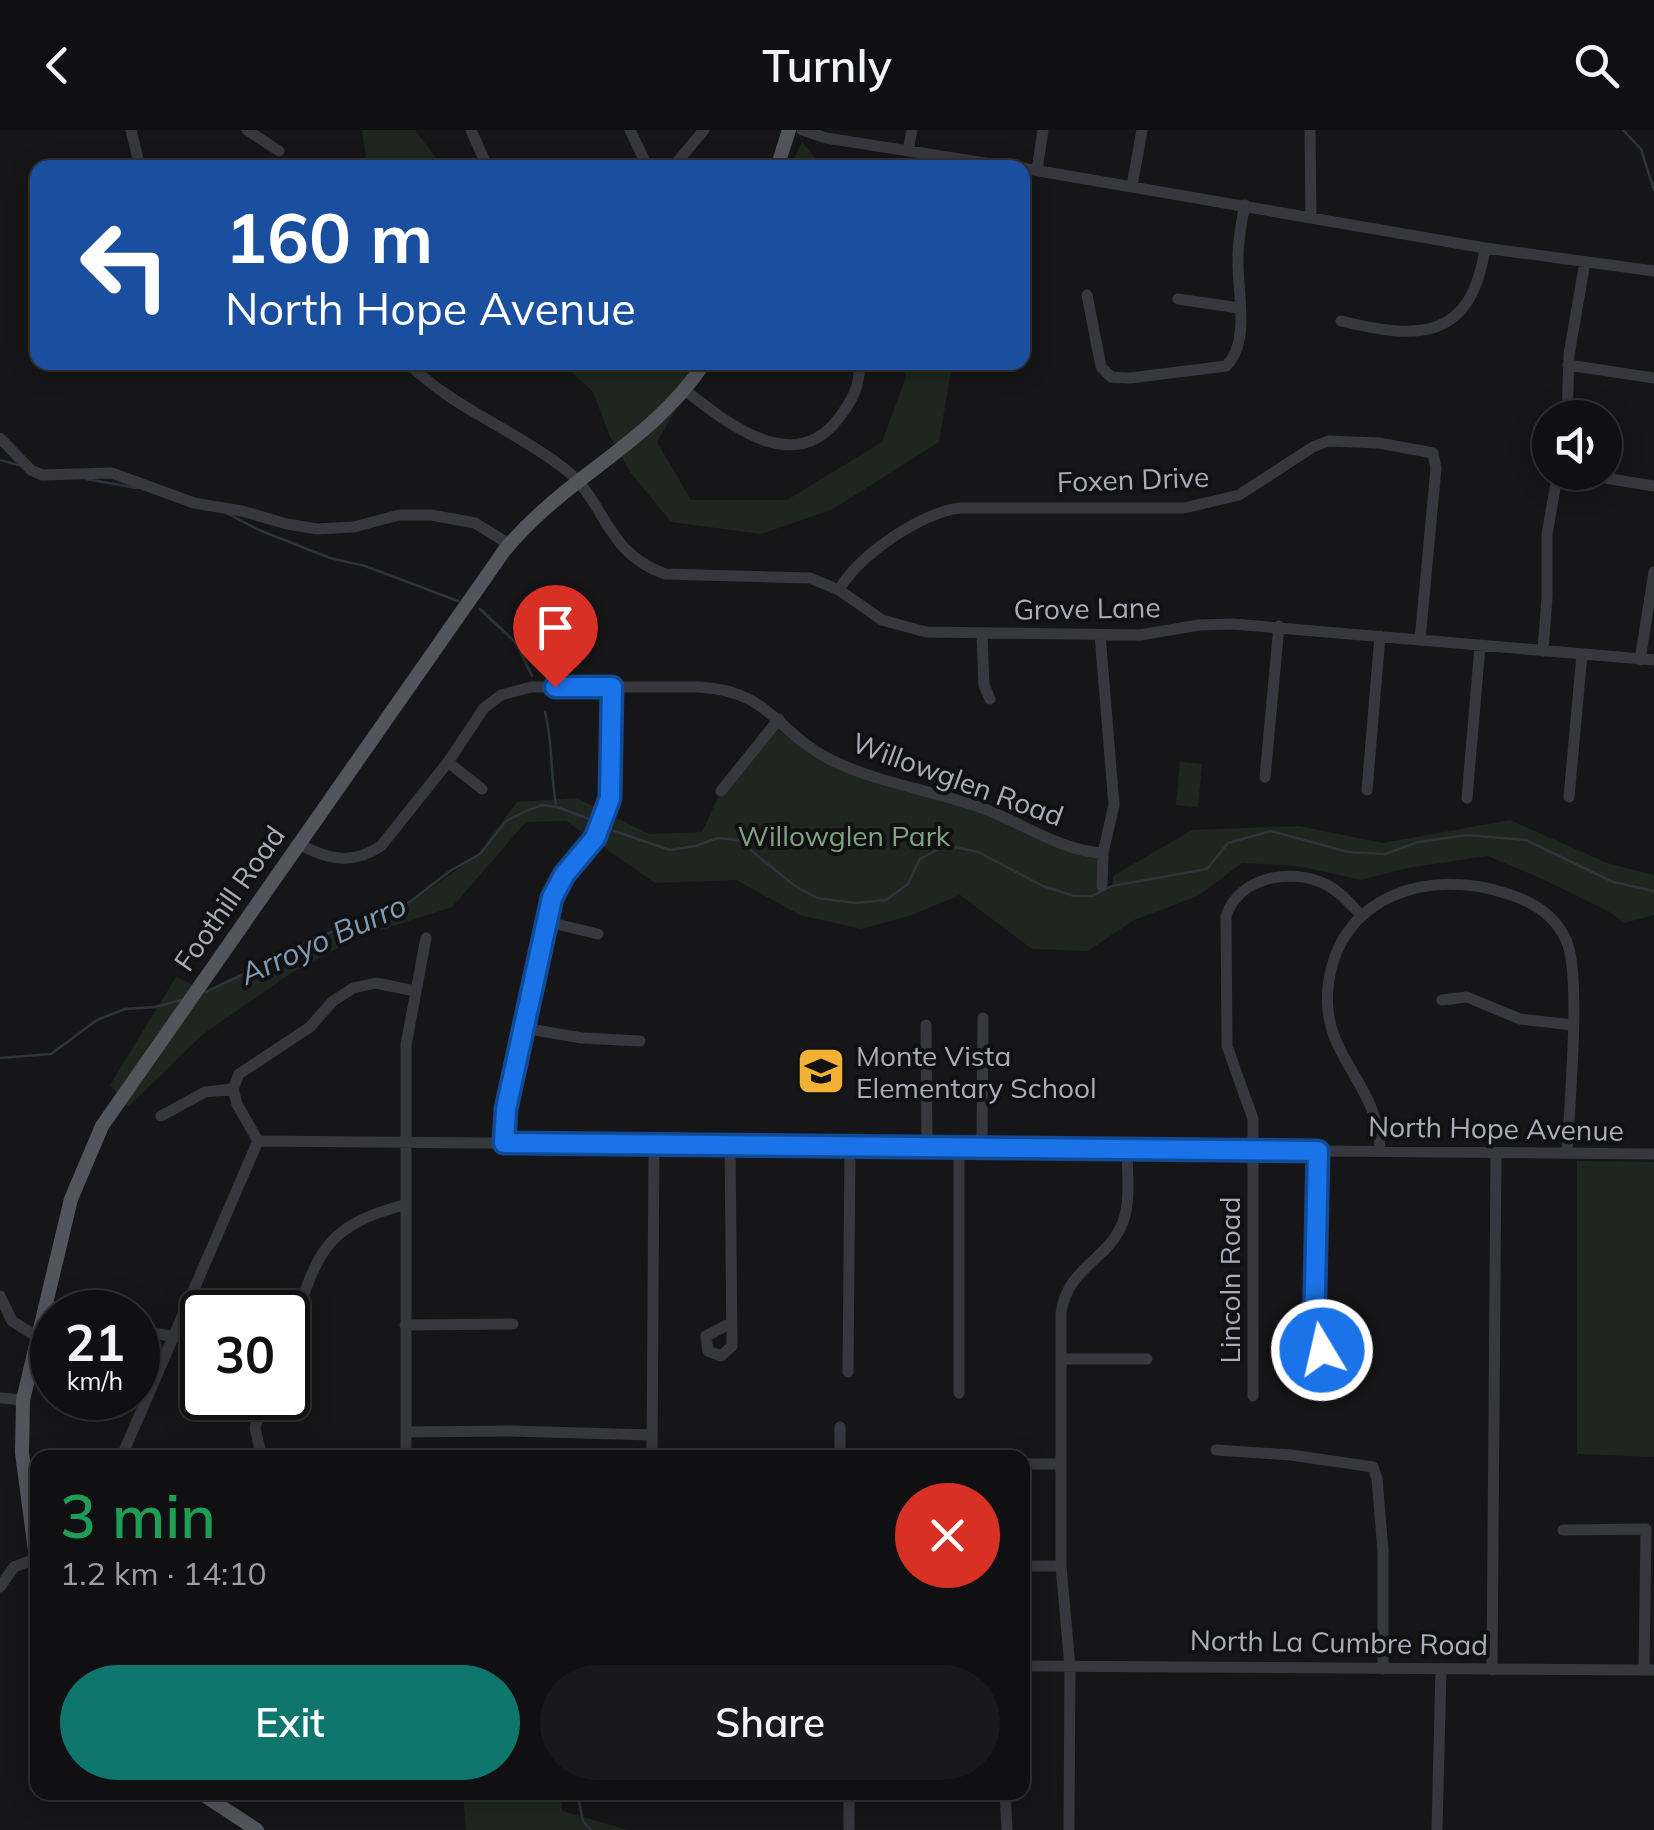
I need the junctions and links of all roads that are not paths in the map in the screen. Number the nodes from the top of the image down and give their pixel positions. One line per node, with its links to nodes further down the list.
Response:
1 (131, 130): 14 (street)
2 (247, 130): 12 (street)
3 (471, 130): 15 (street)
4 (630, 130): 16 (street)
5 (704, 130): 17 (street)
6 (789, 130): 18 (main road)
7 (802, 130): 13 (street)
8 (912, 130): 13 (street)
9 (1043, 130): 21 (street)
10 (1142, 130): 22 (street)
11 (1310, 130): 24 (street)
12 (279, 151)
13 (908, 151): 19 (street)
14 (138, 160)
15 (484, 160)
16 (644, 160)
17 (679, 160)
18 (780, 160)
19 (967, 160)
20 (1030, 169): 21 (street)
21 (1037, 170): 22 (street)
22 (1132, 186): 23 (street)
23 (1245, 204): 24 (street); 30 (street)
24 (1311, 218): 25 (street)
25 (1486, 248): 26 (street); 31 (street)
26 (1584, 262): 27 (street); 32 (street)
27 (1654, 271)
28 (1087, 295): 30 (street)
29 (1178, 298): 30 (street)
30 (1239, 308)
31 (1340, 321)
32 (1568, 365): 36 (street); 38 (street)
33 (417, 370): 40 (street, Grove Lane)
34 (700, 370): 37 (main road, Foothill Road)
35 (859, 370): 37 (street)
36 (1654, 378)
37 (686, 390): 40 (main road, Foothill Road)
38 (1567, 400)
39 (0, 438): 44 (street)
40 (576, 481): 44 (main road, Foothill Road); 46 (street, Grove Lane)
41 (1622, 481): 42 (street)
42 (1654, 486)
43 (1555, 490): 53 (street)
44 (509, 544): 67 (main road, Foothill Road)
45 (1654, 572): 55 (street)
46 (839, 590): 48 (street, Grove Lane); 51 (street, Foxen Drive)
47 (1279, 626): 49 (street, Grove Lane); 50 (street, Grove Lane); 61 (street)
48 (982, 634): 49 (street, Grove Lane); 58 (street)
49 (1100, 636): 68 (street)
50 (1380, 636): 51 (street, Grove Lane); 63 (street)
51 (1420, 640): 52 (street, Grove Lane)
52 (1480, 646): 53 (street, Grove Lane); 66 (street)
53 (1543, 651): 54 (street, Grove Lane)
54 (1582, 654): 55 (street, Grove Lane); 65 (street)
55 (1640, 660): 56 (street, Grove Lane)
56 (1654, 660)
57 (612, 687): 59 (street, Willowglen Road); 60 (street, Willowglen Road); 71 (street)
58 (990, 700)
59 (779, 719): 64 (street); 68 (street, Willowglen Road)
60 (448, 762): 62 (street); 67 (street, Willowglen Road)
61 (1265, 776)
62 (482, 789)
63 (1367, 790)
64 (721, 791)
65 (1569, 797)
66 (1467, 798)
67 (298, 843): 100 (main road, Foothill Road)
68 (1103, 853): 69 (street)
69 (1102, 886)
70 (1362, 916): 78 (street); 93 (street, Lincoln Road); 95 (street)
71 (544, 922): 72 (street); 79 (street)
72 (598, 934)
73 (426, 938): 74 (street)
74 (414, 991): 81 (street); 84 (street)
75 (1442, 1000): 78 (street)
76 (982, 1018): 91 (street)
77 (926, 1025): 88 (street)
78 (1572, 1025): 97 (street)
79 (523, 1028): 80 (street); 85 (street)
80 (640, 1041)
81 (234, 1090): 82 (street); 83 (street)
82 (160, 1116)
83 (258, 1141): 84 (street, North Hope Avenue); 108 (street)
84 (405, 1142): 85 (street, North Hope Avenue); 99 (street)
85 (504, 1143): 86 (street, North Hope Avenue)
86 (654, 1144): 87 (street, North Hope Avenue); 121 (street)
87 (730, 1146): 89 (street, North Hope Avenue); 103 (street)
88 (927, 1147): 89 (street, North Hope Avenue); 90 (street, North Hope Avenue)
89 (850, 1148): 113 (street)
90 (959, 1148): 91 (street, North Hope Avenue); 114 (street)
91 (982, 1148): 92 (street, North Hope Avenue)
92 (1127, 1149): 93 (street, North Hope Avenue); 110 (street)
93 (1254, 1150): 94 (street, North Hope Avenue); 115 (street, Lincoln Road)
94 (1318, 1151): 95 (street, North Hope Avenue); 109 (street)
95 (1380, 1152): 96 (street, North Hope Avenue)
96 (1496, 1152): 97 (street, North Hope Avenue); 140 (street)
97 (1568, 1153): 98 (street, North Hope Avenue)
98 (1654, 1154)
99 (404, 1205): 101 (street); 105 (street)
100 (52, 1290)
101 (306, 1290)
102 (0, 1296): 106 (street)
103 (731, 1323)
104 (512, 1324): 105 (street)
105 (405, 1325): 120 (street)
106 (30, 1332)
107 (160, 1334): 108 (street)
108 (174, 1337): 122 (street)
109 (1322, 1350)
110 (1060, 1360): 111 (street); 129 (street)
111 (1147, 1360)
112 (30, 1363): 117 (main road, Foothill Road)
113 (848, 1372)
114 (959, 1394)
115 (1253, 1396)
116 (0, 1398): 117 (street)
117 (22, 1400): 130 (main road, Foothill Road)
118 (258, 1420): 123 (street)
119 (840, 1427): 126 (street)
120 (406, 1432): 121 (street); 124 (street)
121 (652, 1435): 125 (street)
122 (125, 1450)
123 (260, 1450)
124 (406, 1450)
125 (652, 1450)
126 (840, 1450)
127 (1216, 1450): 138 (street)
128 (1030, 1464): 129 (street)
129 (1061, 1464): 134 (street)
130 (30, 1518)
131 (1563, 1530): 141 (street)
132 (30, 1566): 135 (street)
133 (1030, 1566): 134 (street)
134 (1061, 1566): 137 (street)
135 (0, 1587)
136 (1030, 1666): 137 (street, North La Cumbre Road)
137 (1070, 1667): 138 (street, North La Cumbre Road); 148 (street)
138 (1383, 1668): 139 (street, North La Cumbre Road)
139 (1441, 1669): 140 (street, North La Cumbre Road); 149 (street)
140 (1492, 1670): 141 (street, North La Cumbre Road)
141 (1649, 1670)
142 (211, 1800): 145 (main road)
143 (849, 1800): 146 (street)
144 (1005, 1800): 147 (street)
145 (257, 1830)
146 (849, 1830)
147 (1007, 1830)
148 (1069, 1830)
149 (1437, 1830)

